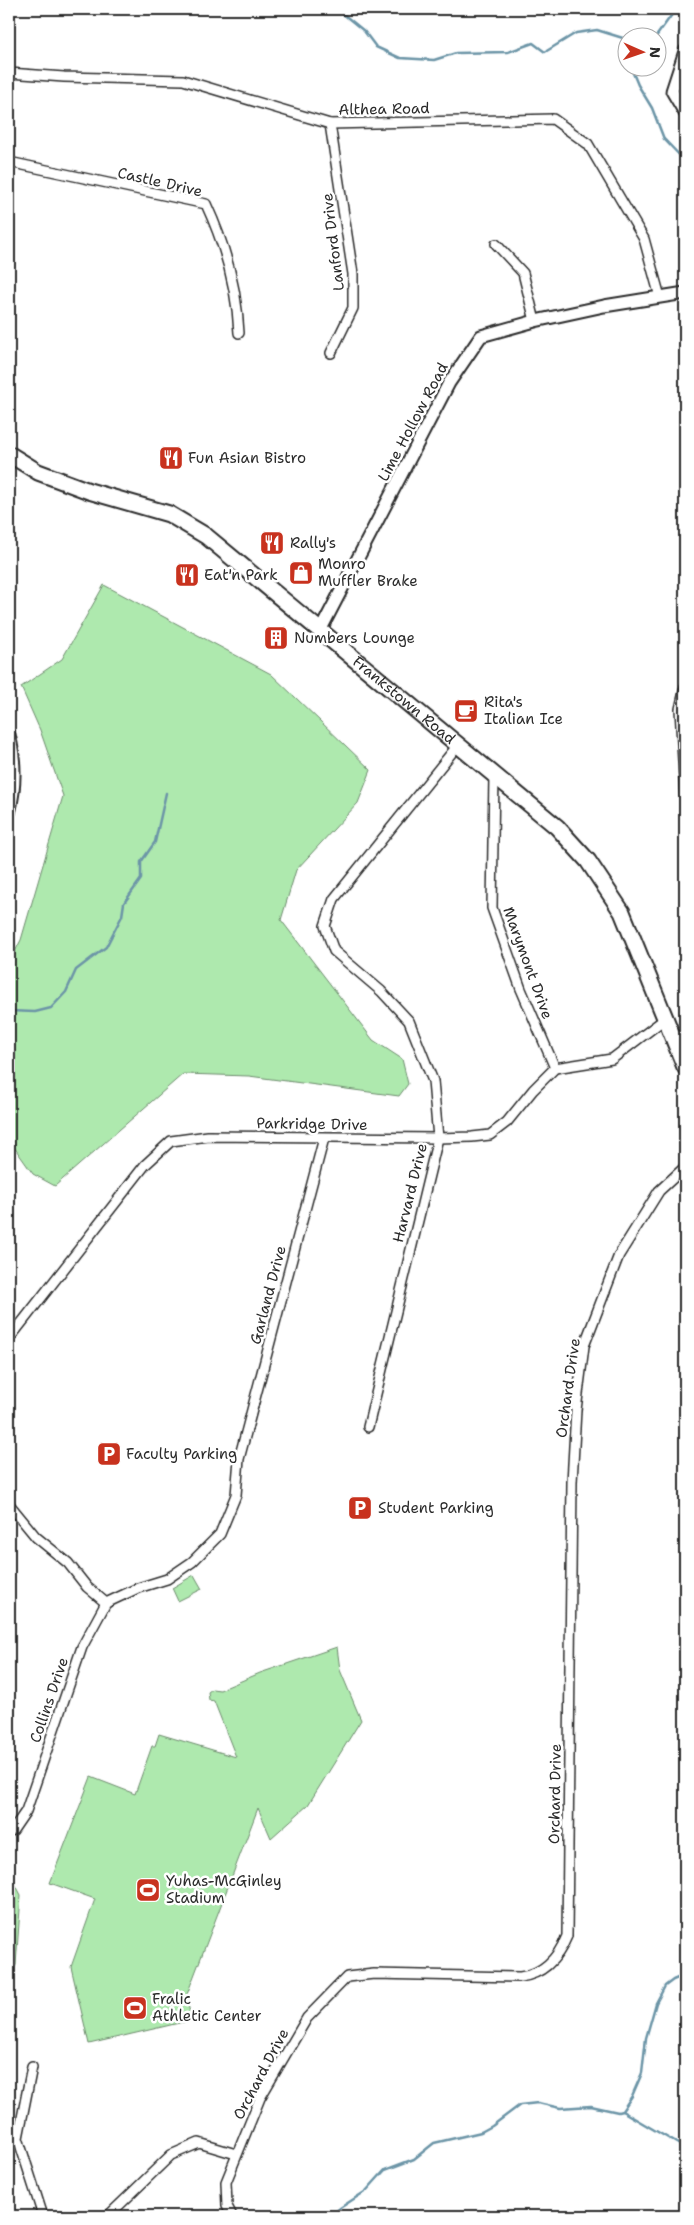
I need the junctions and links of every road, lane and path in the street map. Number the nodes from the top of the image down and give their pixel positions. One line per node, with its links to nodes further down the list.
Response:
1 (685, 51): 3 (street)
2 (9, 73): 4 (street, Althea Road)
3 (685, 114)
4 (330, 124): 8 (street, Althea Road); 11 (street, Lanford Drive)
5 (9, 162): 10 (street, Castle Drive)
6 (496, 244): 9 (street)
7 (685, 293): 8 (street, Lime Hollow Road)
8 (660, 296): 9 (street, Lime Hollow Road)
9 (535, 321): 13 (street, Lime Hollow Road)
10 (239, 333)
11 (331, 353)
12 (10, 460): 13 (main road, Frankstown Road)
13 (320, 631): 16 (main road, Frankstown Road)
14 (685, 687): 18 (street)
15 (9, 735): 19 (street)
16 (458, 745): 17 (main road, Frankstown Road); 24 (street, Harvard Drive)
17 (494, 775): 20 (main road, Frankstown Road); 22 (street, Marymont Drive)
18 (685, 797)
19 (9, 813)
20 (666, 1018): 21 (main road, Frankstown Road); 22 (street)
21 (685, 1067)
22 (554, 1068): 24 (street, Parkridge Drive)
23 (324, 1138): 24 (street, Parkridge Drive); 26 (street, Parkridge Drive); 29 (street, Garland Drive)
24 (438, 1138): 27 (street, Harvard Drive)
25 (685, 1167): 32 (street, Orchard Drive)
26 (9, 1339)
27 (368, 1427)
28 (9, 1504): 29 (street)
29 (106, 1603): 30 (street, Collins Drive)
30 (9, 1832)
31 (32, 2067): 33 (street)
32 (236, 2154): 34 (street); 35 (street, Orchard Drive)
33 (43, 2216)
34 (108, 2216)
35 (232, 2216)

